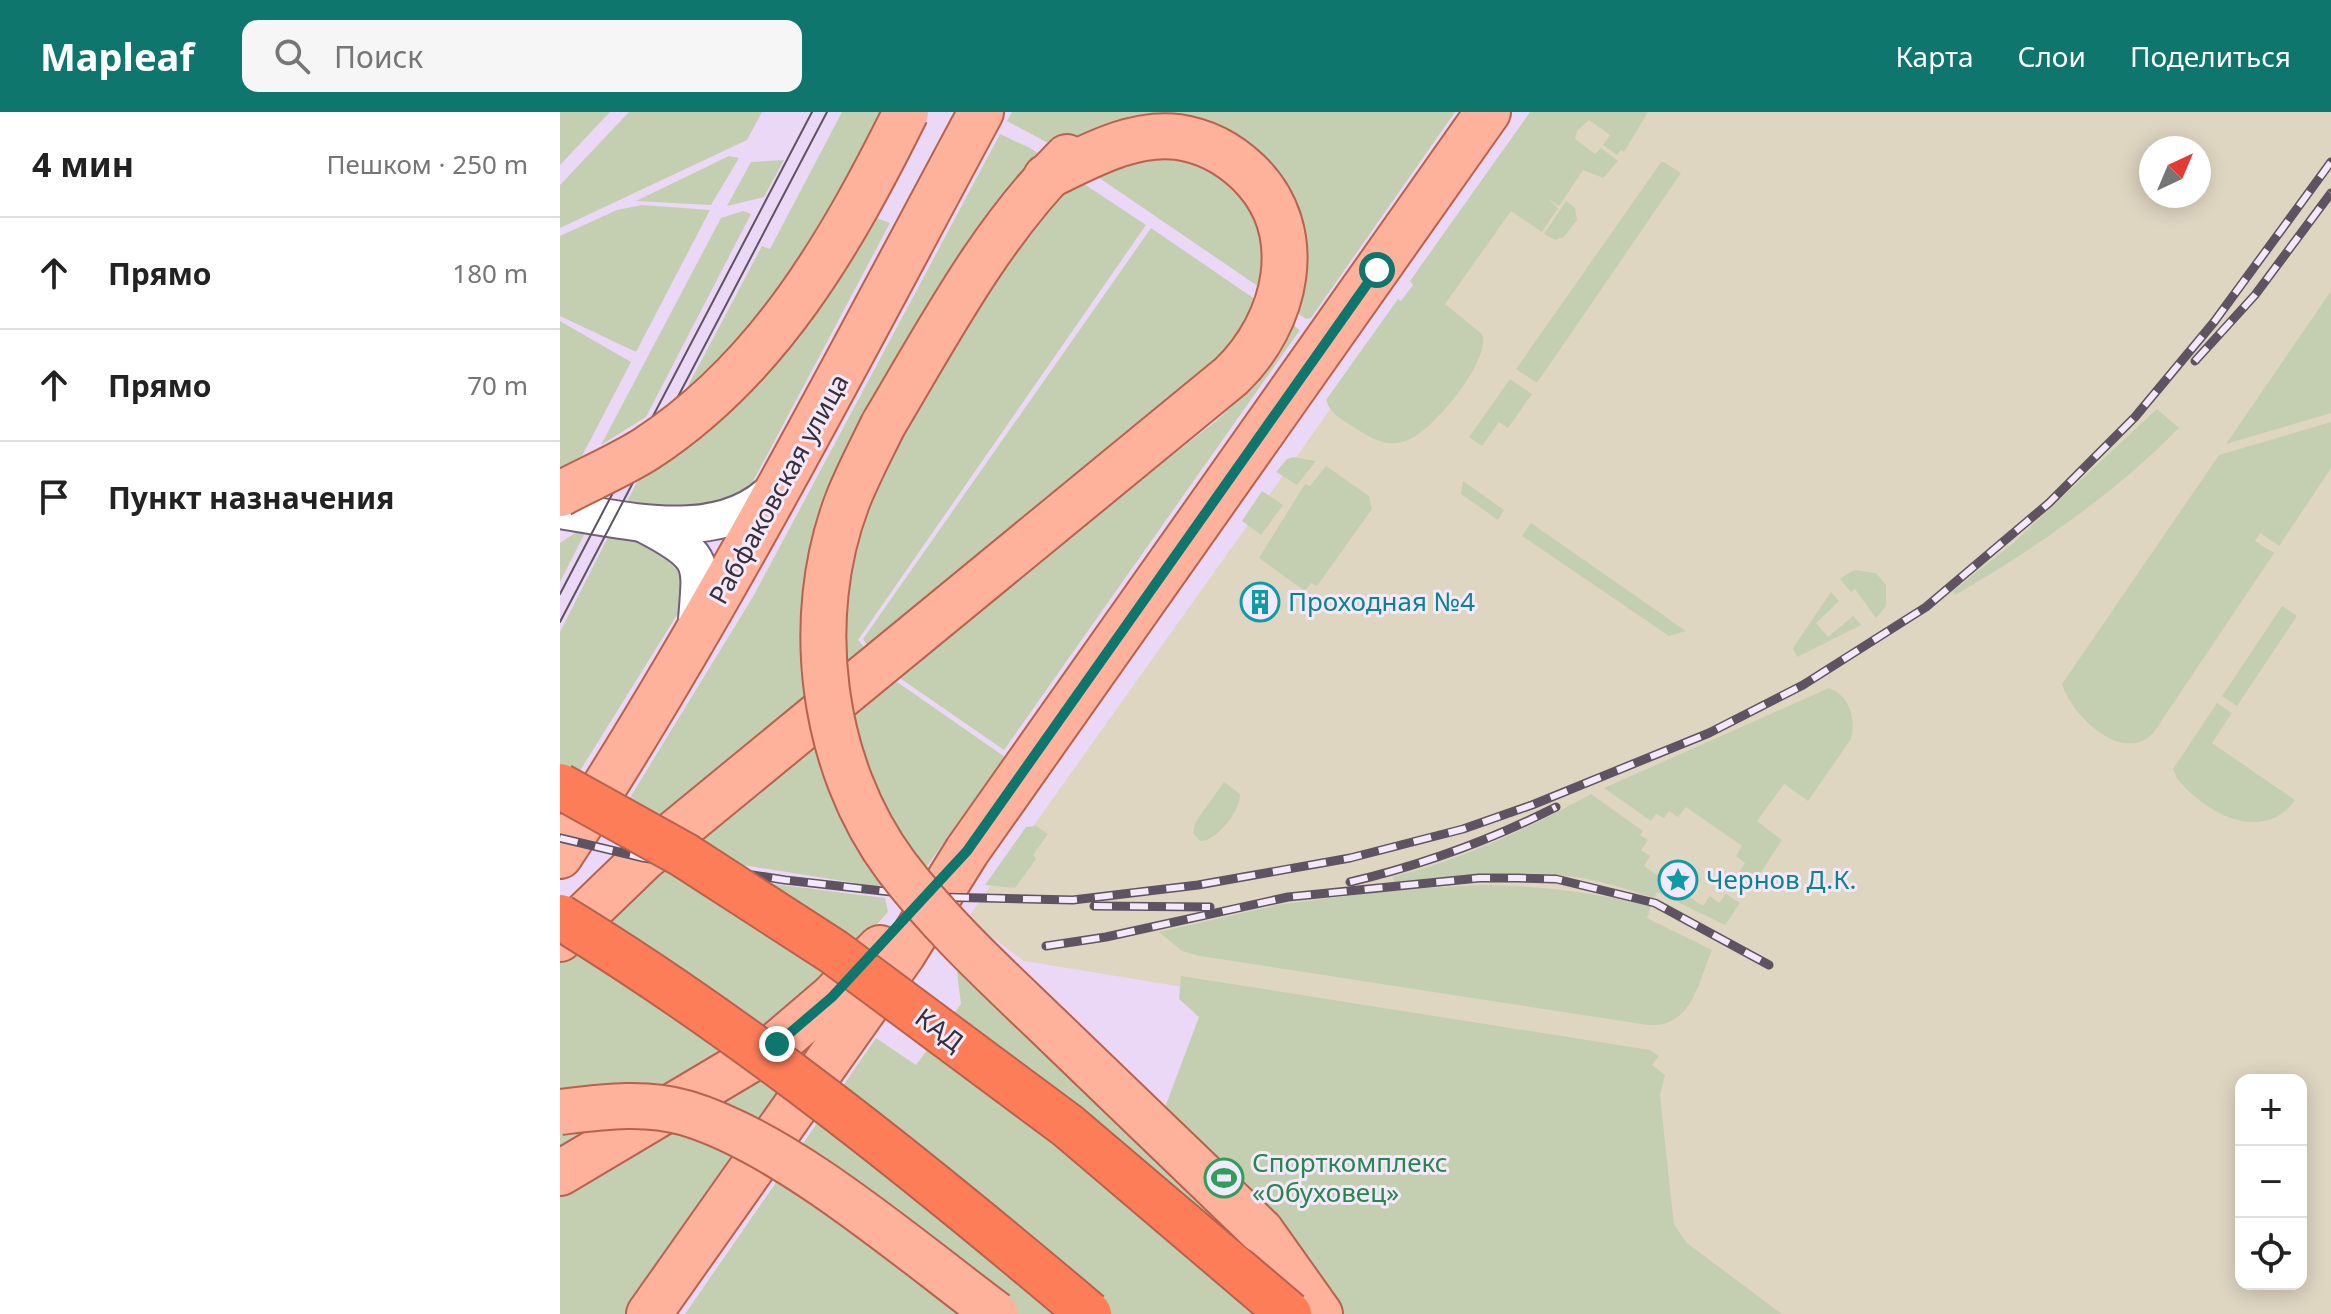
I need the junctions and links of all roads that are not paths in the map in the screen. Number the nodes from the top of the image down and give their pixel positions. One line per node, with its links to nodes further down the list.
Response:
1 (906, 112): 7 (main road, bridge)
2 (981, 112): 6 (main road, Рабфаковская улица)
3 (1130, 112): 5 (main road)
4 (1488, 112): 12 (main road)
5 (1046, 177): 15 (main road); 22 (main road, bridge)
6 (788, 476): 9 (street); 10 (main road, Рабфаковская улица)
7 (560, 494)
8 (560, 510): 9 (street)
9 (642, 523): 10 (street)
10 (696, 639): 13 (main road, Рабфаковская улица)
11 (560, 786): 21 (highway, КАД, bridge)
12 (967, 851): 17 (main road); 18 (main road)
13 (560, 856)
14 (560, 917): 20 (highway, bridge)
15 (560, 939)
16 (560, 1112): 19 (main road, bridge)
17 (560, 1173)
18 (649, 1314)
19 (996, 1314)
20 (1089, 1314)
21 (1289, 1314)
22 (1320, 1314)

